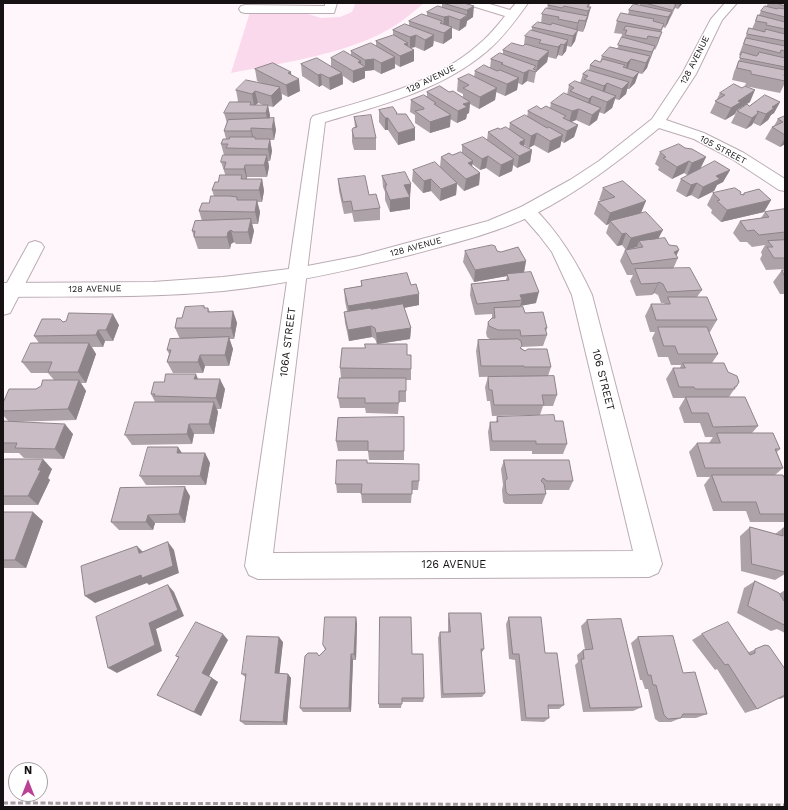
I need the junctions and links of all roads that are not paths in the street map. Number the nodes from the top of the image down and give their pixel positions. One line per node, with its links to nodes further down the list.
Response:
1 (473, 3): 6 (street)
2 (522, 3): 6 (street, 129 AVENUE)
3 (731, 3): 8 (street, 128 AVENUE)
4 (330, 6): 5 (street)
5 (245, 9)
6 (512, 14): 7 (street, 129 AVENUE)
7 (318, 119): 12 (street, 106A STREET)
8 (657, 122): 9 (street, 105 STREET); 10 (street, 128 AVENUE)
9 (785, 186)
10 (527, 211): 12 (street, 128 AVENUE); 15 (street, 106 STREET)
11 (35, 247): 13 (street)
12 (297, 274): 13 (street, 128 AVENUE); 16 (street, 106A STREET)
13 (8, 290): 14 (street)
14 (3, 308)
15 (649, 564): 16 (street, 126 AVENUE)
16 (258, 566)

